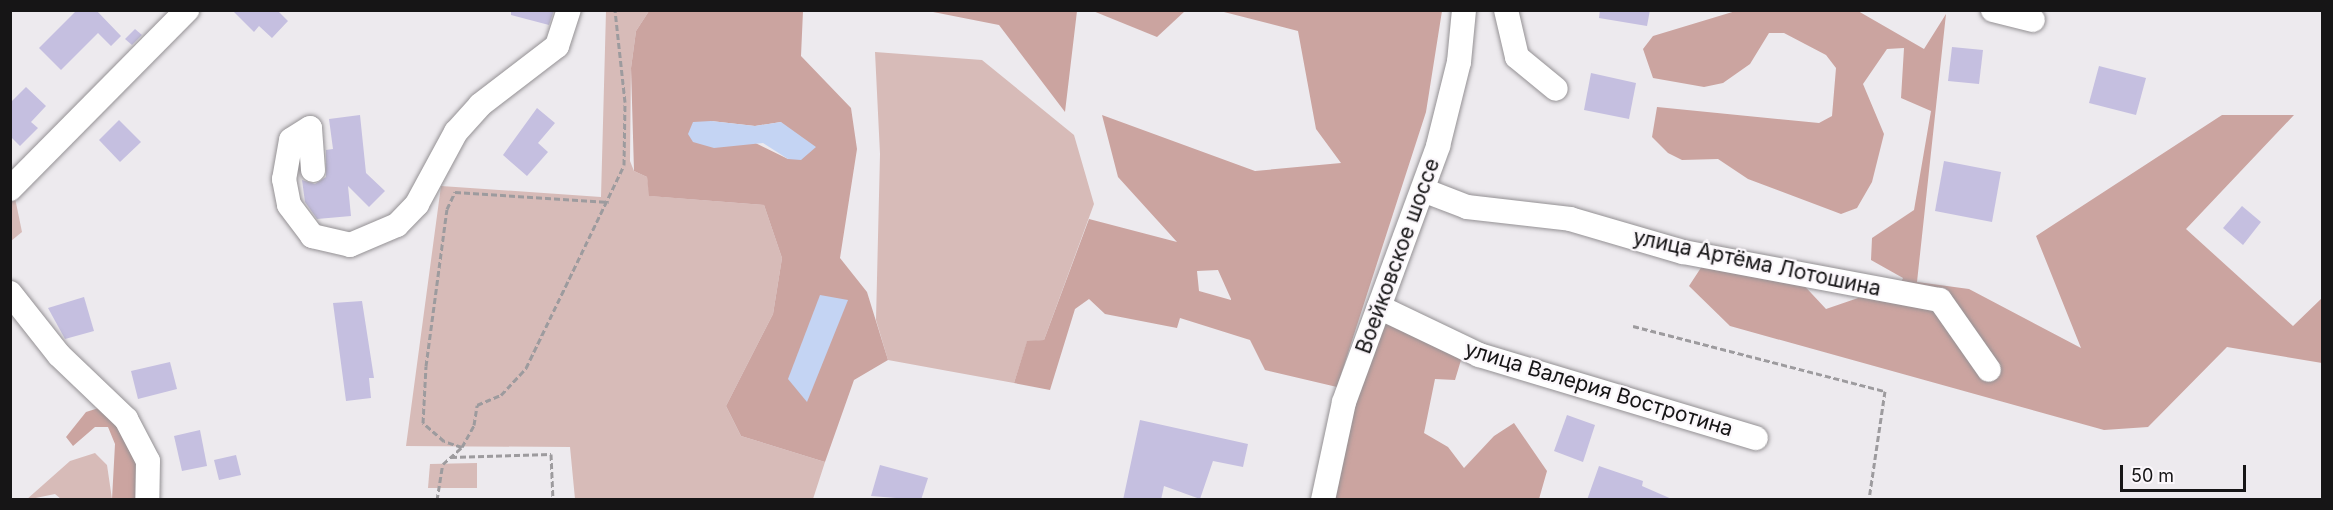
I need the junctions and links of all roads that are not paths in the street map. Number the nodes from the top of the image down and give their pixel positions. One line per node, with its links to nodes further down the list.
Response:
1 (187, 10): 9 (street)
2 (569, 10): 8 (street)
3 (1464, 10): 10 (street, Воейковское шоссе)
4 (1506, 10): 7 (street)
5 (1993, 10): 6 (street)
6 (2033, 20)
7 (1556, 89)
8 (313, 170)
9 (10, 189)
10 (1423, 190): 12 (street, Воейковское шоссе); 13 (street, улица Артёма Лотошина)
11 (10, 293): 15 (street)
12 (1379, 307): 14 (street, улица Валерия Востротина); 16 (street, Воейковское шоссе)
13 (1989, 370)
14 (1756, 438)
15 (147, 500)
16 (1323, 500)

